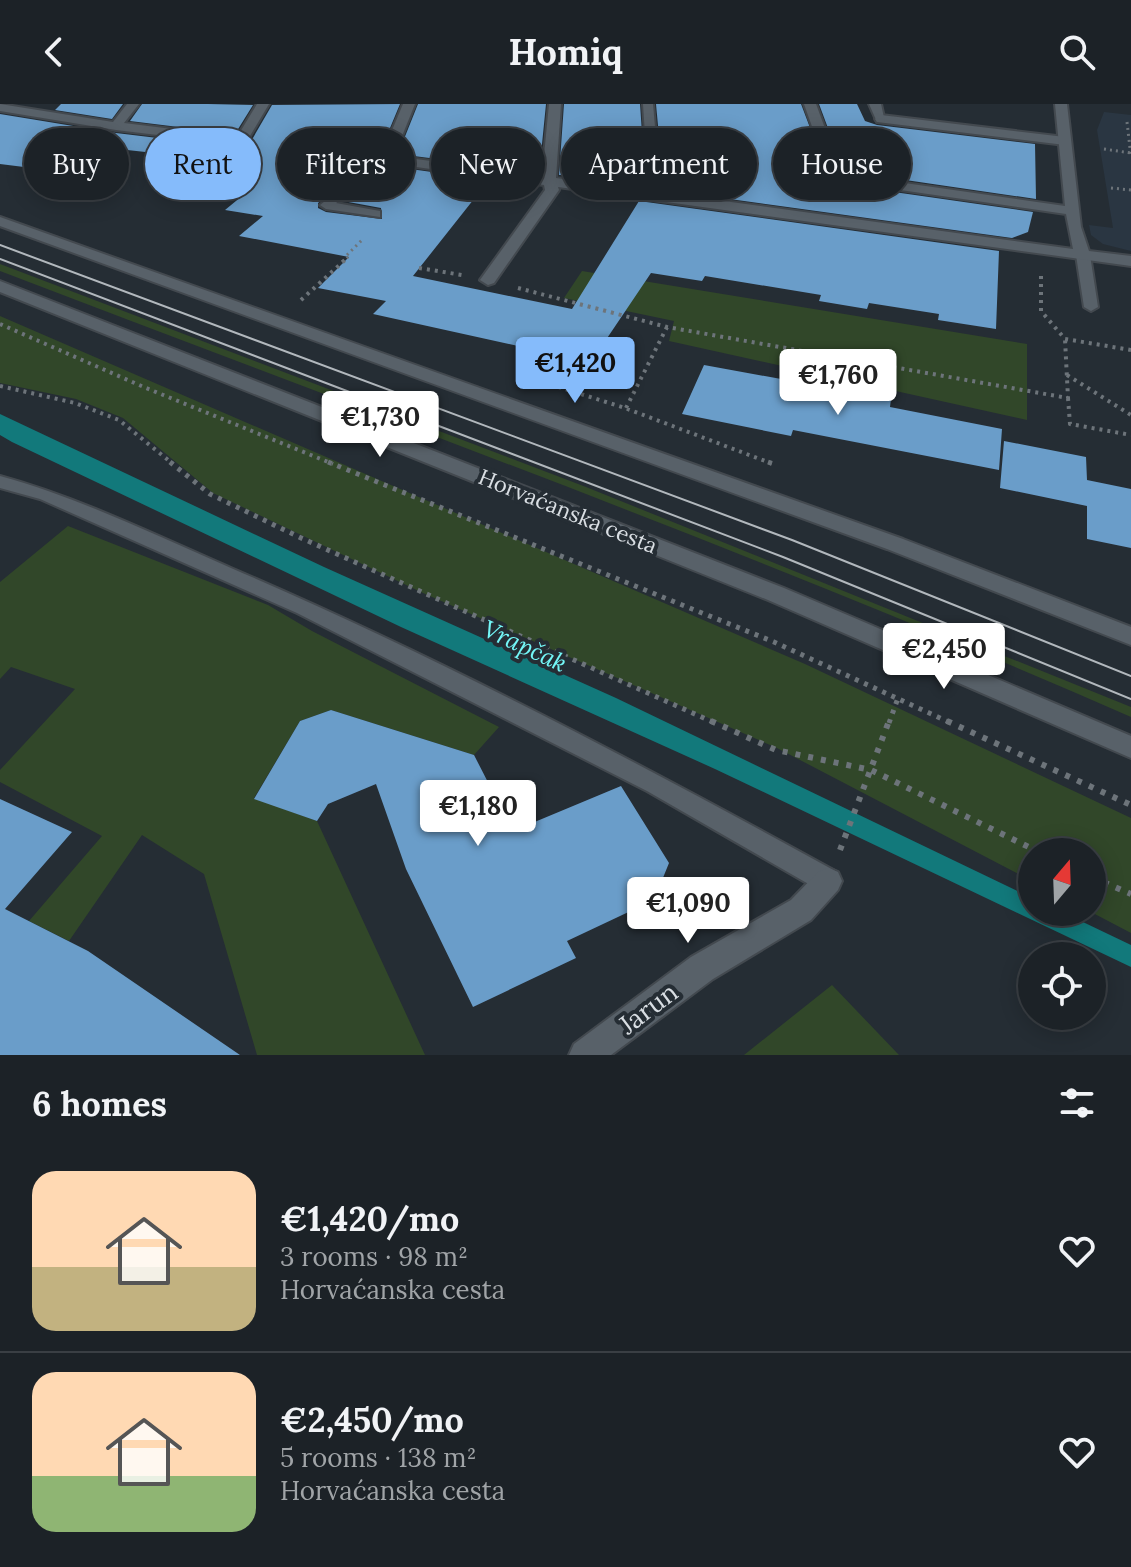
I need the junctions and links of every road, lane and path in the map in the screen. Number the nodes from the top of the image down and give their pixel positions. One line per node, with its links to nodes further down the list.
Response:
1 (133, 104): 11 (street)
2 (263, 104): 11 (street)
3 (409, 104): 12 (street)
4 (555, 104): 18 (street)
5 (648, 104): 13 (lane)
6 (810, 104): 24 (street)
7 (875, 104): 14 (street)
8 (1061, 104): 14 (street)
9 (0, 107): 11 (street)
10 (1127, 122): 16 (path)
11 (116, 126)
12 (399, 128)
13 (650, 128)
14 (1065, 141): 24 (street)
15 (1104, 149): 16 (path)
16 (1131, 154)
17 (415, 163): 18 (street)
18 (551, 181): 19 (street); 32 (street)
19 (561, 182)
20 (1111, 188): 21 (path)
21 (1131, 190)
22 (333, 200): 25 (lane)
23 (691, 200): 27 (street)
24 (1073, 211): 27 (street)
25 (375, 214)
26 (0, 221): 47 (street)
27 (1083, 255): 29 (street); 35 (lane)
28 (350, 256): 34 (path)
29 (1131, 261)
30 (419, 268): 32 (path)
31 (1041, 271): 38 (path)
32 (488, 280): 37 (path)
33 (0, 286): 49 (street, Horvaćanska cesta)
34 (297, 304)
35 (1091, 307)
36 (0, 324): 48 (path)
37 (667, 327): 42 (path); 43 (path)
38 (1065, 339): 39 (path); 40 (path)
39 (1131, 350)
40 (1067, 374): 42 (path); 44 (path)
41 (0, 386): 50 (path)
42 (1068, 398): 45 (path)
43 (625, 408)
44 (1131, 415)
45 (1131, 435)
46 (0, 482): 53 (lane)
47 (1131, 636)
48 (898, 698): 50 (path); 51 (path)
49 (1131, 747)
50 (871, 770): 52 (path); 53 (path)
51 (1131, 805)
52 (1018, 842)
53 (828, 881): 56 (street, Jarun)
54 (1106, 883): 55 (path)
55 (1131, 894)
56 (585, 1055)

